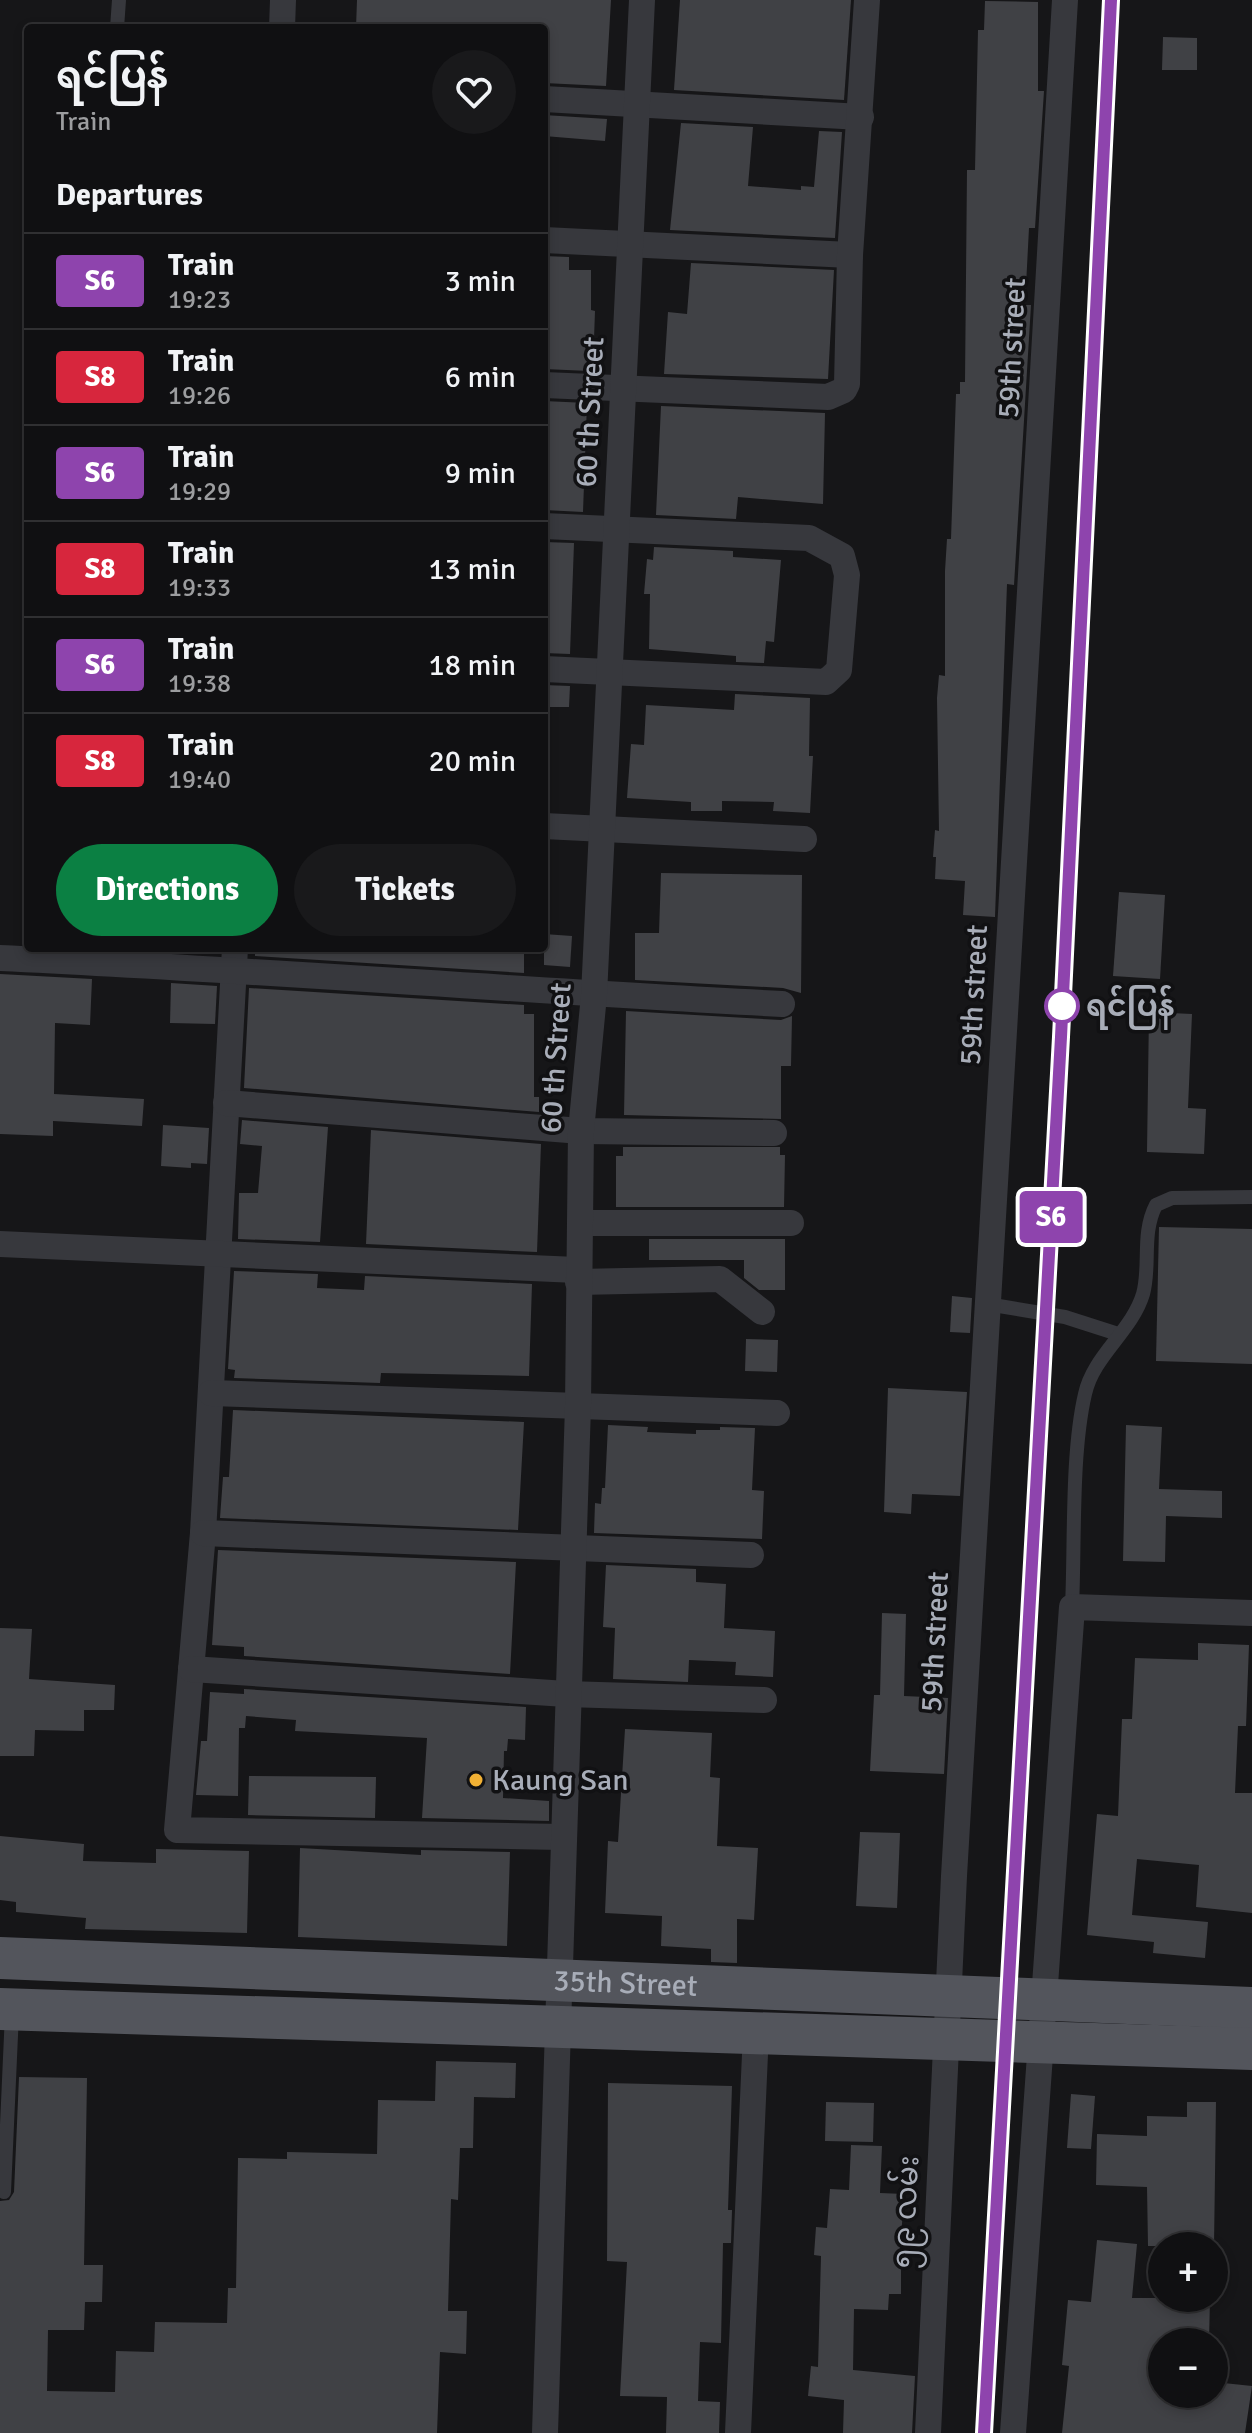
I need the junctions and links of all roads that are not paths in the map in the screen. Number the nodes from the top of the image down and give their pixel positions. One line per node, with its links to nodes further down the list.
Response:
1 (119, 0): 6 (lane)
2 (283, 0): 7 (street)
3 (642, 0): 9 (street, 60 th Street)
4 (867, 0): 10 (street)
5 (1065, 0): 36 (street, 59th street)
6 (117, 24)
7 (282, 24)
8 (548, 99): 9 (street)
9 (636, 104): 10 (street); 12 (street, 60 th Street)
10 (861, 117): 13 (street)
11 (548, 240): 12 (street)
12 (630, 243): 13 (street); 15 (street, 60 th Street)
13 (850, 255): 15 (street)
14 (548, 385): 15 (street)
15 (623, 388): 17 (street, 60 th Street)
16 (548, 526): 17 (street)
17 (616, 530): 19 (street, 60 th Street); 19 (street)
18 (548, 669): 19 (street)
19 (610, 673): 21 (street, 60 th Street)
20 (548, 826): 21 (street)
21 (601, 829): 22 (street); 25 (street, 60 th Street)
22 (804, 839)
23 (0, 958): 24 (street)
24 (235, 958): 25 (street); 27 (street)
25 (594, 995): 26 (street); 28 (street, 60 th Street)
26 (782, 1004)
27 (226, 1103): 28 (street); 34 (street)
28 (581, 1131): 29 (street); 31 (street, 60 th Street)
29 (774, 1133)
30 (1252, 1197): 38 (lane)
31 (580, 1223): 32 (street); 35 (street, 60 th Street)
32 (791, 1223)
33 (0, 1244): 34 (street)
34 (216, 1253): 35 (street); 39 (street)
35 (578, 1276): 37 (street); 40 (street, 60 th Street)
36 (987, 1304): 38 (lane); 53 (street, 59th street)
37 (762, 1312)
38 (1118, 1334): 45 (lane)
39 (211, 1393): 40 (street); 42 (street)
40 (578, 1406): 41 (street); 43 (street, 60 th Street)
41 (777, 1413)
42 (203, 1533): 43 (street); 47 (street)
43 (572, 1548): 44 (street); 48 (street, 60 th Street)
44 (751, 1555)
45 (1072, 1607): 46 (street); 54 (street)
46 (1252, 1613)
47 (191, 1669): 48 (street); 50 (street)
48 (566, 1694): 49 (street); 50 (street, 60 th Street)
49 (764, 1700)
50 (562, 1837): 52 (street, 60 th Street)
51 (0, 1958): 52 (main road, 35th Street)
52 (560, 1979): 53 (main road, 35th Street); 57 (street, 60 th Street)
53 (948, 1993): 54 (main road, 35th Street); 59 (street, ၅၉ လမ်း)
54 (1045, 1998): 55 (main road, 35th Street); 60 (street)
55 (1252, 2008)
56 (6, 2009): 57 (main road, 35th Street); 62 (lane)
57 (558, 2026): 58 (main road, 35th Street); 63 (street, 60 th Street)
58 (756, 2032): 59 (main road, 35th Street); 64 (street)
59 (946, 2038): 60 (main road, 35th Street); 65 (street, ၅၉ လမ်း)
60 (1040, 2042): 61 (main road, 35th Street); 66 (street)
61 (1252, 2049)
62 (4, 2192)
63 (545, 2433)
64 (738, 2433)
65 (928, 2433)
66 (1013, 2433)

